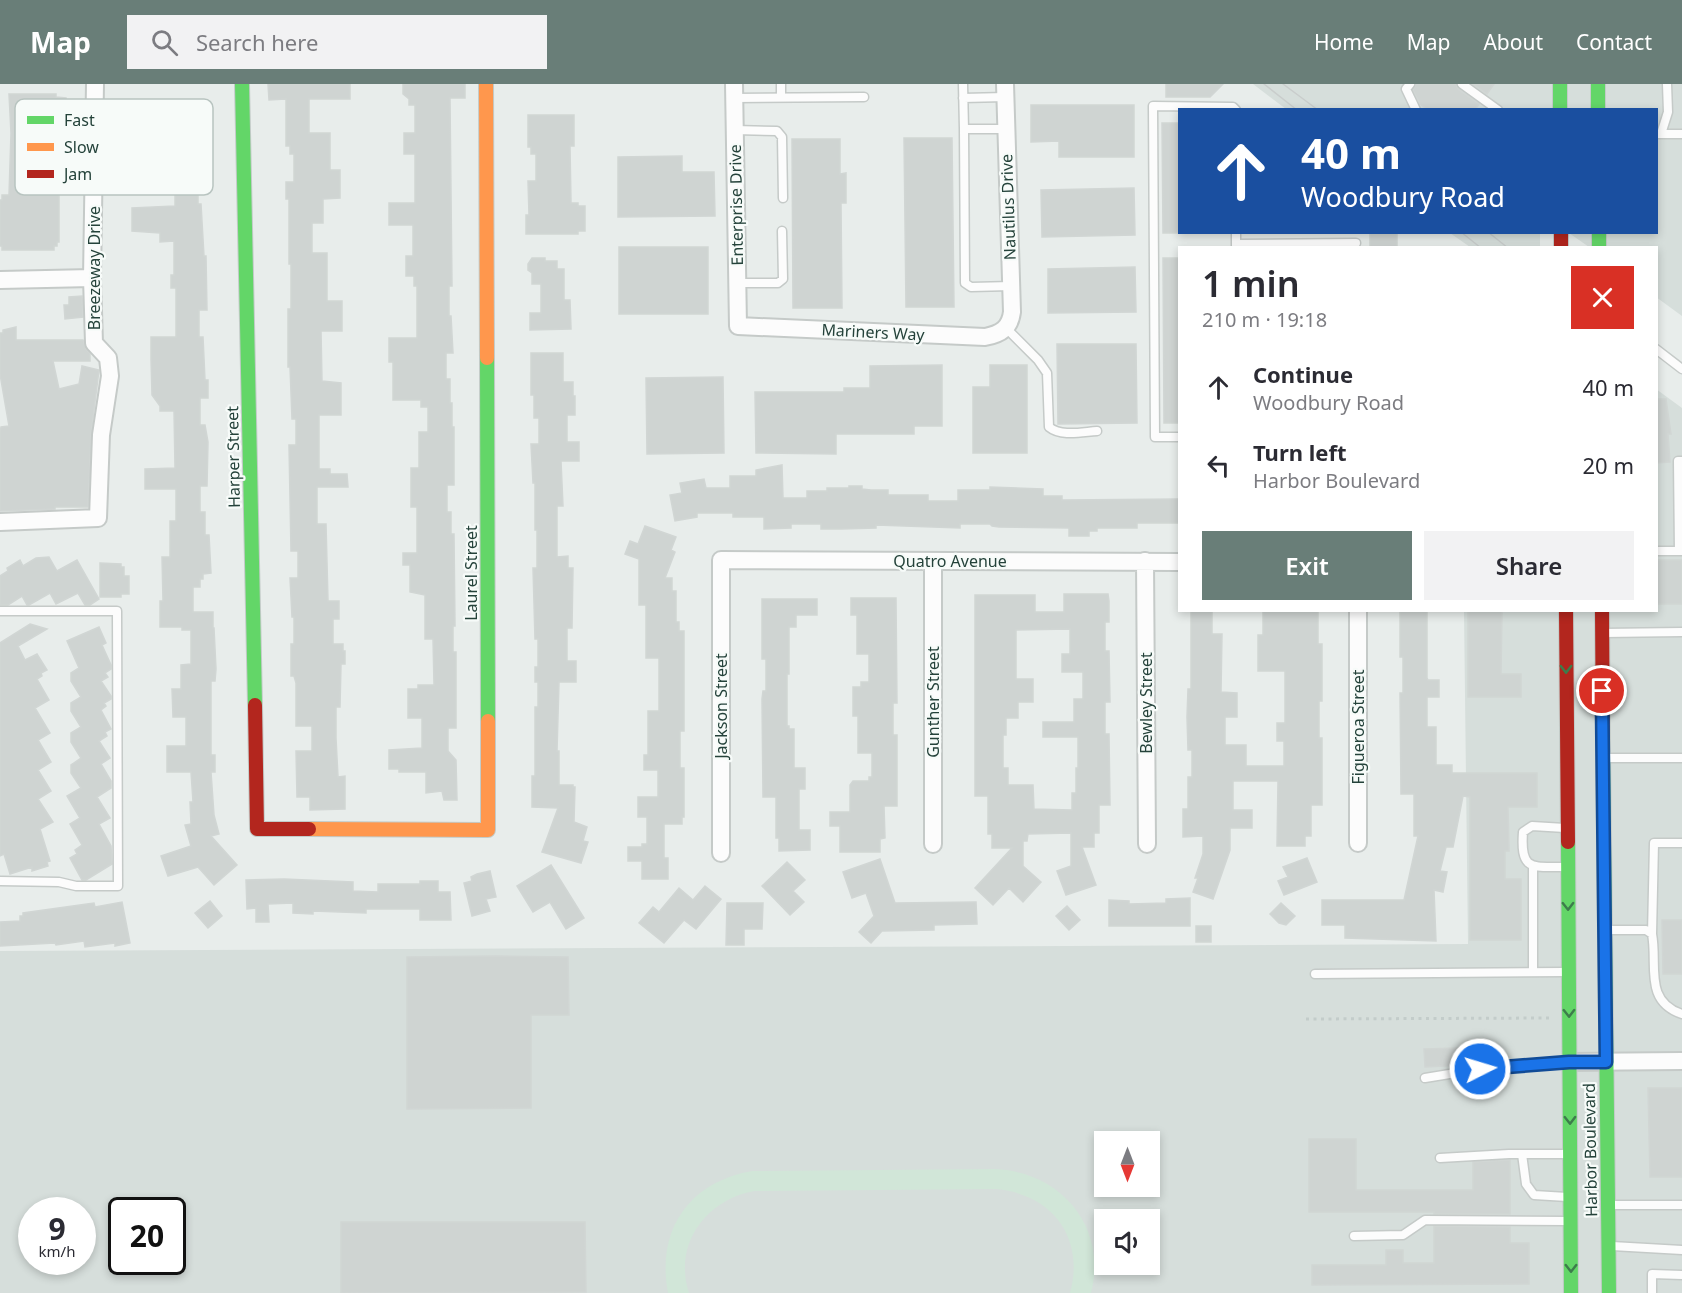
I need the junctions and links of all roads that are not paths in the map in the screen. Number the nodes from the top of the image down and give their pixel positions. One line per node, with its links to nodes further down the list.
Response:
1 (95, 84): 16 (street, Breezeway Drive)
2 (243, 84): 59 (street, Harper Street)
3 (486, 84): 59 (street, Laurel Street)
4 (781, 84): 13 (lane)
5 (963, 84): 15 (lane)
6 (1410, 84): 18 (lane)
7 (1462, 84): 19 (lane)
8 (1560, 84): 20 (street)
9 (1598, 84): 21 (street)
10 (1667, 84): 25 (lane)
11 (1005, 90): 15 (lane); 23 (street, Nautilus Drive)
12 (734, 91): 13 (lane); 24 (street, Enterprise Drive)
13 (781, 97): 14 (lane)
14 (864, 97)
15 (963, 98): 22 (lane)
16 (95, 99)
17 (1207, 108): 41 (lane)
18 (1415, 108)
19 (1495, 108)
20 (1560, 108)
21 (1598, 108)
22 (964, 129): 23 (lane); 35 (lane)
23 (1006, 129): 35 (street, Nautilus Drive)
24 (735, 130): 28 (lane); 34 (street, Enterprise Drive)
25 (1659, 134): 26 (lane)
26 (1682, 134)
27 (93, 195): 32 (street, Breezeway Drive)
28 (783, 198)
29 (782, 231): 34 (lane)
30 (1356, 245): 31 (lane)
31 (1236, 246)
32 (92, 278): 33 (street); 43 (street, Breezeway Drive)
33 (0, 280)
34 (737, 284): 36 (street, Enterprise Drive)
35 (1011, 286): 37 (street, Nautilus Drive)
36 (738, 326): 37 (street, Mariners Way)
37 (1006, 328): 40 (lane)
38 (1658, 351): 39 (lane)
39 (1682, 369)
40 (1096, 431)
41 (1178, 437)
42 (1682, 461): 45 (lane)
43 (0, 522)
44 (1658, 551): 45 (lane)
45 (1681, 551)
46 (721, 560): 47 (street, Quatro Avenue); 64 (street, Jackson Street)
47 (933, 561): 48 (street, Quatro Avenue); 62 (street, Gunther Street)
48 (1145, 561): 49 (street, Quatro Avenue); 63 (street, Bewley Street)
49 (1178, 562)
50 (0, 611): 67 (lane)
51 (1358, 612): 60 (street, Figueroa Street)
52 (1566, 612): 58 (street, Harbor Boulevard, one-way to 58)
53 (1602, 612): 55 (street, Harbor Boulevard)
54 (1682, 632): 55 (lane)
55 (1601, 633): 57 (street, Harbor Boulevard)
56 (1682, 758): 57 (lane)
57 (1603, 759): 68 (street, Harbor Boulevard)
58 (1567, 828): 65 (lane); 66 (street, Harbor Boulevard)
59 (257, 829)
60 (1358, 843)
61 (1682, 843): 69 (lane)
62 (933, 844)
63 (1147, 844)
64 (721, 853)
65 (1533, 866): 66 (lane); 70 (lane)
66 (1567, 867): 71 (street, Harbor Boulevard, one-way to 71)
67 (0, 881)
68 (1605, 930): 69 (lane); 76 (street, Harbor Boulevard)
69 (1652, 934): 73 (lane)
70 (1533, 972): 71 (lane); 72 (lane)
71 (1568, 972): 75 (street, Harbor Boulevard, one-way to 75)
72 (1315, 975)
73 (1682, 1014)
74 (1682, 1061): 76 (street)
75 (1569, 1062): 76 (street); 77 (lane); 79 (street, Harbor Boulevard, one-way to 79)
76 (1606, 1062): 82 (street, Harbor Boulevard)
77 (1425, 1078)
78 (1522, 1154): 79 (lane); 80 (lane); 81 (lane)
79 (1570, 1154): 81 (street, Harbor Boulevard)
80 (1440, 1158)
81 (1571, 1197): 84 (street, Harbor Boulevard)
82 (1608, 1205): 83 (lane); 86 (street, Harbor Boulevard)
83 (1682, 1205)
84 (1571, 1221): 85 (lane); 89 (street, Harbor Boulevard, one-way to 89)
85 (1354, 1236)
86 (1608, 1246): 87 (lane); 90 (street, Harbor Boulevard)
87 (1682, 1250)
88 (1682, 1275): 91 (lane)
89 (1571, 1293)
90 (1609, 1293)
91 (1652, 1293)

